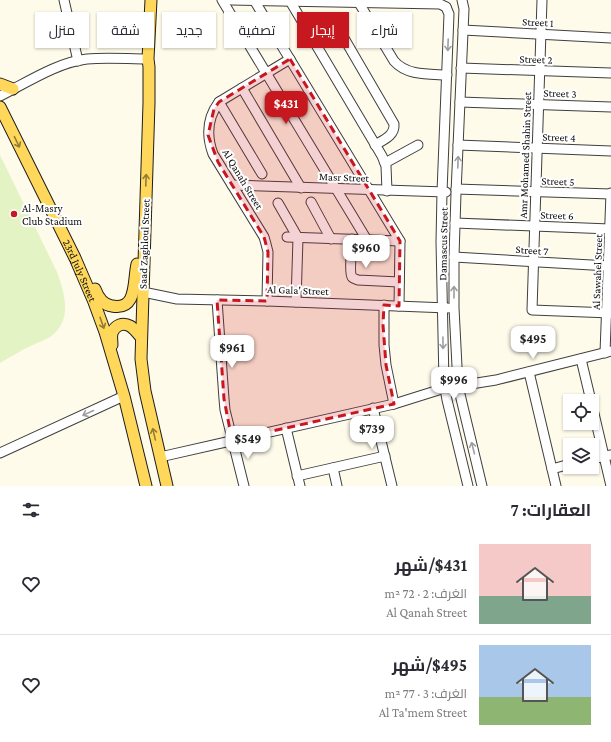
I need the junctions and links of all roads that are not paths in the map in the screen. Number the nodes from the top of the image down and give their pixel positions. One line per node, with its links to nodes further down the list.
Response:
1 (64, 0): 18 (street)
2 (151, 0): 16 (main road, Saad Zaghloul Street)
3 (222, 0): 21 (street)
4 (231, 0): 5 (street)
5 (254, 0): 9 (street); 17 (street)
6 (456, 0): 11 (street)
7 (462, 0): 12 (street, Damascus Street)
8 (542, 0): 13 (street, Amr Mohamed Shahin Street)
9 (290, 1): 10 (street); 33 (street)
10 (359, 2): 11 (street); 23 (street)
11 (446, 7): 23 (street, Damascus Street, one-way to 23)
12 (463, 30): 13 (street, Street 1); 19 (street, Damascus Street)
13 (541, 35): 14 (street, Street 1); 20 (street, Amr Mohamed Shahin Street)
14 (611, 38)
15 (349, 47): 33 (street)
16 (148, 59): 18 (street); 60 (main road, Saad Zaghloul Street, one-way to 16)
17 (290, 59): 21 (street); 43 (street)
18 (78, 61): 26 (street)
19 (461, 68): 20 (street, Street 2); 29 (street, Damascus Street)
20 (540, 71): 22 (street, Street 2); 30 (street, Amr Mohamed Shahin Street)
21 (266, 73): 25 (street); 42 (street)
22 (611, 73)
23 (447, 75): 46 (street, Damascus Street)
24 (0, 84): 26 (main road)
25 (242, 88): 28 (street); 41 (street)
26 (14, 89): 27 (street)
27 (0, 96)
28 (219, 102): 39 (street); 40 (street, Al Qanah Street)
29 (460, 102): 30 (street, Street 3); 35 (street, Damascus Street)
30 (539, 104): 32 (street, Street 3); 36 (street, Amr Mohamed Shahin Street)
31 (0, 107): 64 (main road, 23rd July Street, one-way to 64)
32 (611, 107)
33 (375, 145): 38 (street)
34 (418, 145): 38 (street)
35 (458, 145): 36 (street, Street 4); 45 (street, Damascus Street, one-way to 35)
36 (537, 148): 37 (street, Street 4); 47 (street, Amr Mohamed Shahin Street)
37 (611, 151)
38 (385, 163): 44 (street)
39 (262, 174)
40 (232, 186): 41 (street, Masr Street); 68 (street, Al Qanah Street)
41 (301, 188): 42 (street, Masr Street)
42 (336, 189): 43 (street, Masr Street); 58 (street)
43 (369, 189): 44 (street, Masr Street); 59 (street)
44 (387, 191): 46 (street, Masr Street)
45 (456, 191): 46 (street, Masr Street); 47 (street, Street 5); 51 (street, Damascus Street)
46 (442, 192): 72 (street, Damascus Street)
47 (536, 192): 48 (street, Street 5); 52 (street, Amr Mohamed Shahin Street)
48 (611, 193): 53 (street, Al Sawahel Street)
49 (311, 202): 56 (street)
50 (278, 203): 55 (street)
51 (455, 223): 52 (street, Street 6); 61 (street, Damascus Street)
52 (535, 226): 53 (street, Street 6); 62 (street, Amr Mohamed Shahin Street)
53 (610, 228): 63 (street, Al Sawahel Street)
54 (287, 237): 55 (street)
55 (298, 238): 56 (street); 69 (street)
56 (331, 239): 57 (street)
57 (352, 240): 58 (street); 65 (street)
58 (367, 240): 59 (street)
59 (400, 241): 65 (street)
60 (144, 254): 64 (main road); 66 (main road, Saad Zaghloul Street)
61 (454, 257): 62 (street, Street 7); 73 (street, Damascus Street, one-way to 61)
62 (534, 262): 63 (street, Street 7); 74 (street, Amr Mohamed Shahin Street)
63 (609, 262): 74 (street, Al Sawahel Street)
64 (80, 270): 78 (main road, 23rd July Street, one-way to 78)
65 (400, 282): 71 (street)
66 (143, 292): 67 (street, Al Gala' Street); 75 (main road, Saad Zaghloul Street)
67 (217, 300): 68 (street, Al Gala' Street); 88 (street)
68 (267, 301): 69 (street, Al Gala' Street)
69 (296, 302): 70 (street, Al Gala' Street)
70 (384, 306): 71 (street, Al Gala' Street); 84 (street)
71 (399, 306): 72 (street, Al Gala' Street)
72 (442, 308): 73 (street, Al Gala' Street); 81 (street, Damascus Street, one-way to 81)
73 (454, 308): 80 (street, Damascus Street)
74 (609, 313): 76 (street, Al Sawahel Street)
75 (141, 338): 78 (main road); 92 (main road, Saad Zaghloul Street, one-way to 75)
76 (608, 352): 77 (street)
77 (581, 358): 79 (street); 82 (street)
78 (114, 362): 83 (main road, 23rd July Street)
79 (529, 372): 80 (street); 97 (street)
80 (458, 386): 81 (street); 93 (street, Damascus Street, one-way to 80)
81 (445, 388): 84 (street); 96 (street, Damascus Street)
82 (589, 394)
83 (124, 396): 89 (street, one-way to 89); 99 (main road)
84 (394, 404): 85 (street)
85 (374, 408): 87 (street); 90 (street)
86 (599, 427): 91 (street)
87 (286, 428): 88 (street); 98 (street)
88 (232, 440): 92 (street); 101 (street)
89 (0, 453)
90 (385, 456): 95 (street); 104 (street)
91 (608, 456): 108 (street)
92 (160, 457): 100 (main road, Saad Zaghloul Street)
93 (478, 466): 96 (street); 106 (street, Damascus Street)
94 (563, 466): 97 (street)
95 (332, 468): 98 (street); 103 (street)
96 (464, 469): 105 (street, Damascus Street)
97 (552, 469): 107 (street)
98 (297, 476): 102 (street)
99 (146, 486)
100 (167, 486)
101 (244, 486)
102 (300, 486)
103 (337, 486)
104 (392, 486)
105 (468, 486)
106 (482, 486)
107 (556, 486)
108 (611, 486)

